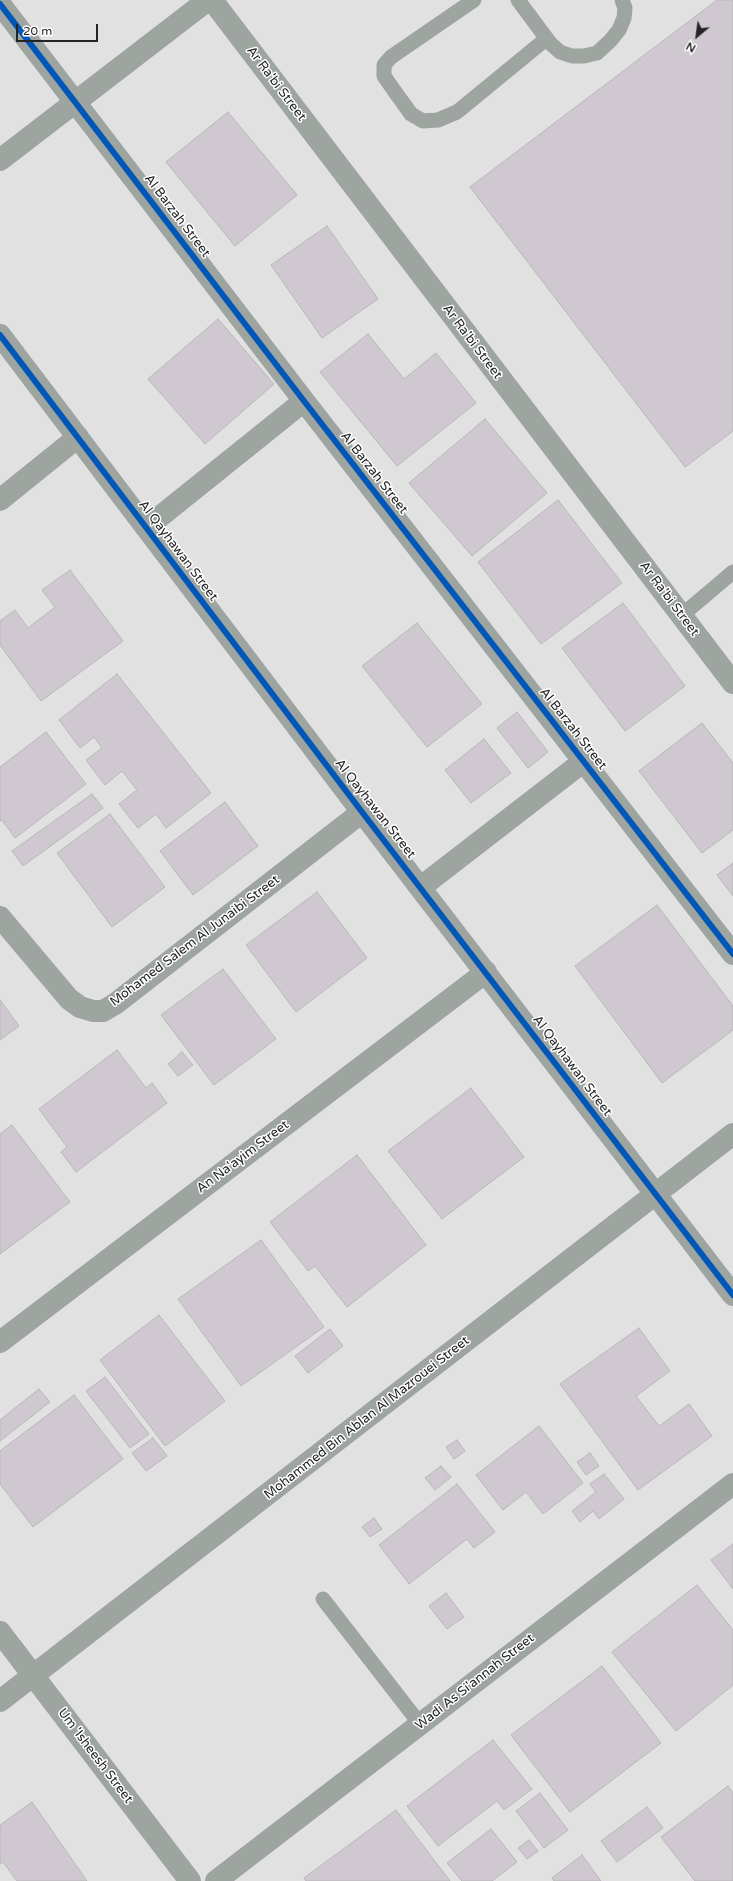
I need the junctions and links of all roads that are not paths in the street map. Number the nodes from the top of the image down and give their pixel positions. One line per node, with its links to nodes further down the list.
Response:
1 (208, 0): 8 (street)
2 (212, 0): 16 (street, Ar Ra'bi Street)
3 (474, 0): 7 (lane)
4 (518, 0): 7 (lane)
5 (622, 0): 7 (lane)
6 (0, 4): 8 (street, Al Barzah Street)
7 (546, 39)
8 (75, 102): 9 (street); 11 (street, Al Barzah Street)
9 (0, 160)
10 (0, 335): 12 (street, Al Qayhawan Street)
11 (304, 401): 14 (street); 18 (street, Al Barzah Street)
12 (78, 437): 13 (street); 14 (street, Al Qayhawan Street)
13 (0, 500)
14 (147, 527): 19 (street, Al Qayhawan Street)
15 (733, 572): 16 (lane)
16 (681, 616): 17 (street, Ar Ra'bi Street)
17 (733, 683)
18 (584, 761): 20 (street, Al Barzah Street); 22 (street, Al Barzah Street)
19 (362, 812): 20 (street, Al Qayhawan Street); 21 (street, Mohamed Salem Al Junaibi Street)
20 (421, 886): 23 (street, Al Qayhawan Street)
21 (0, 917)
22 (733, 954)
23 (486, 972): 25 (street, Al Qayhawan Street); 27 (street, An Na'ayim Street)
24 (733, 1134): 25 (street, Mohammed Bin Ablan Al Mazrouei Street)
25 (656, 1194): 26 (street, Al Qayhawan Street); 31 (street, Mohammed Bin Ablan Al Mazrouei Street)
26 (733, 1295)
27 (0, 1342)
28 (733, 1484): 33 (street, Wadi As Si'annah Street)
29 (323, 1599): 33 (lane)
30 (0, 1632): 31 (street, Um 'Isheesh Street)
31 (34, 1676): 32 (street, Mohammed Bin Ablan Al Mazrouei Street); 34 (street, Um 'Isheesh Street)
32 (0, 1701)
33 (420, 1724): 35 (street, Wadi As Si'annah Street)
34 (190, 1881)
35 (216, 1881)

